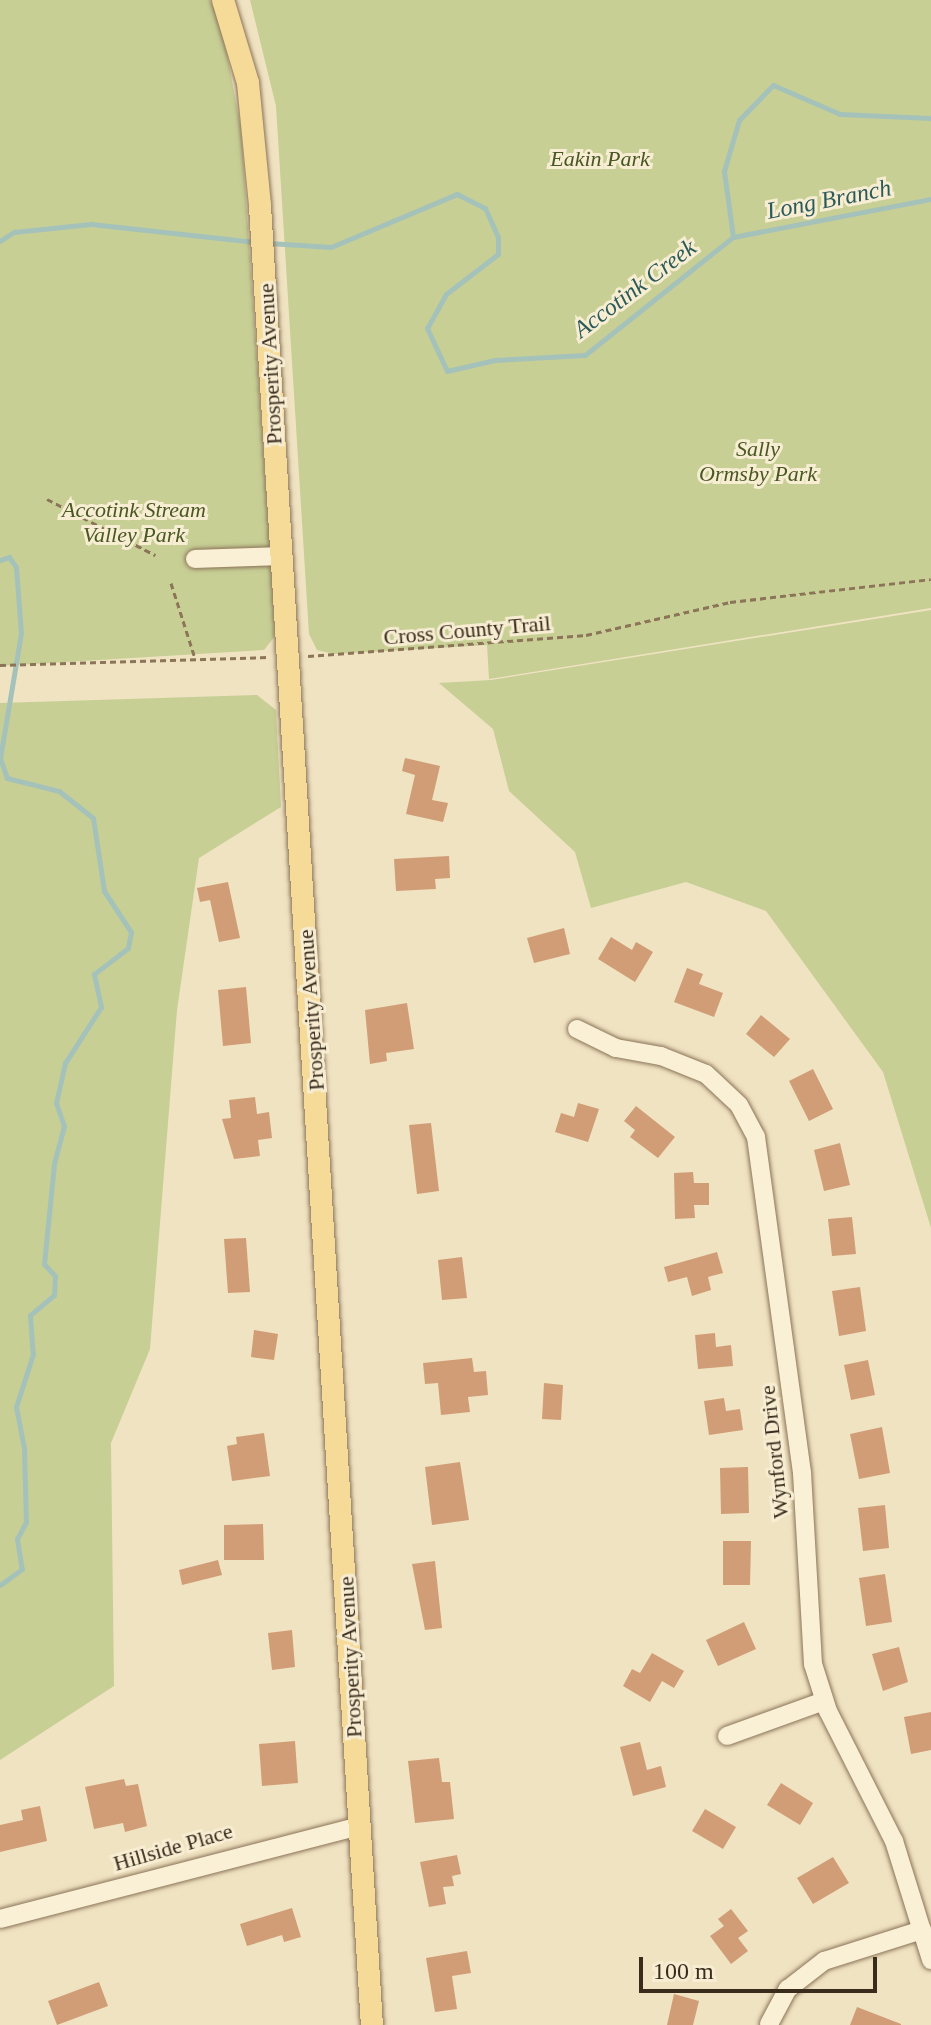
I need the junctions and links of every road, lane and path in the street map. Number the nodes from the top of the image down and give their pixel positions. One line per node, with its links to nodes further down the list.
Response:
1 (223, 0): 4 (main road, Prosperity Avenue)
2 (47, 499): 3 (path)
3 (155, 555)
4 (281, 556): 5 (street); 9 (main road, Prosperity Avenue)
5 (195, 559)
6 (931, 579): 9 (path, Cross County Trail)
7 (171, 583): 8 (path)
8 (194, 656): 9 (path, Cross County Trail); 10 (path, Cross County Trail)
9 (289, 657): 14 (main road, Prosperity Avenue)
10 (2, 665)
11 (577, 1029): 12 (street, Wynford Drive)
12 (824, 1701): 13 (street); 16 (street, Wynford Drive)
13 (727, 1736)
14 (359, 1826): 15 (street, Hillside Place); 19 (main road, Prosperity Avenue)
15 (0, 1919)
16 (922, 1930): 17 (street, Wynford Drive); 18 (street)
17 (931, 1960)
18 (769, 2024)
19 (372, 2025)

